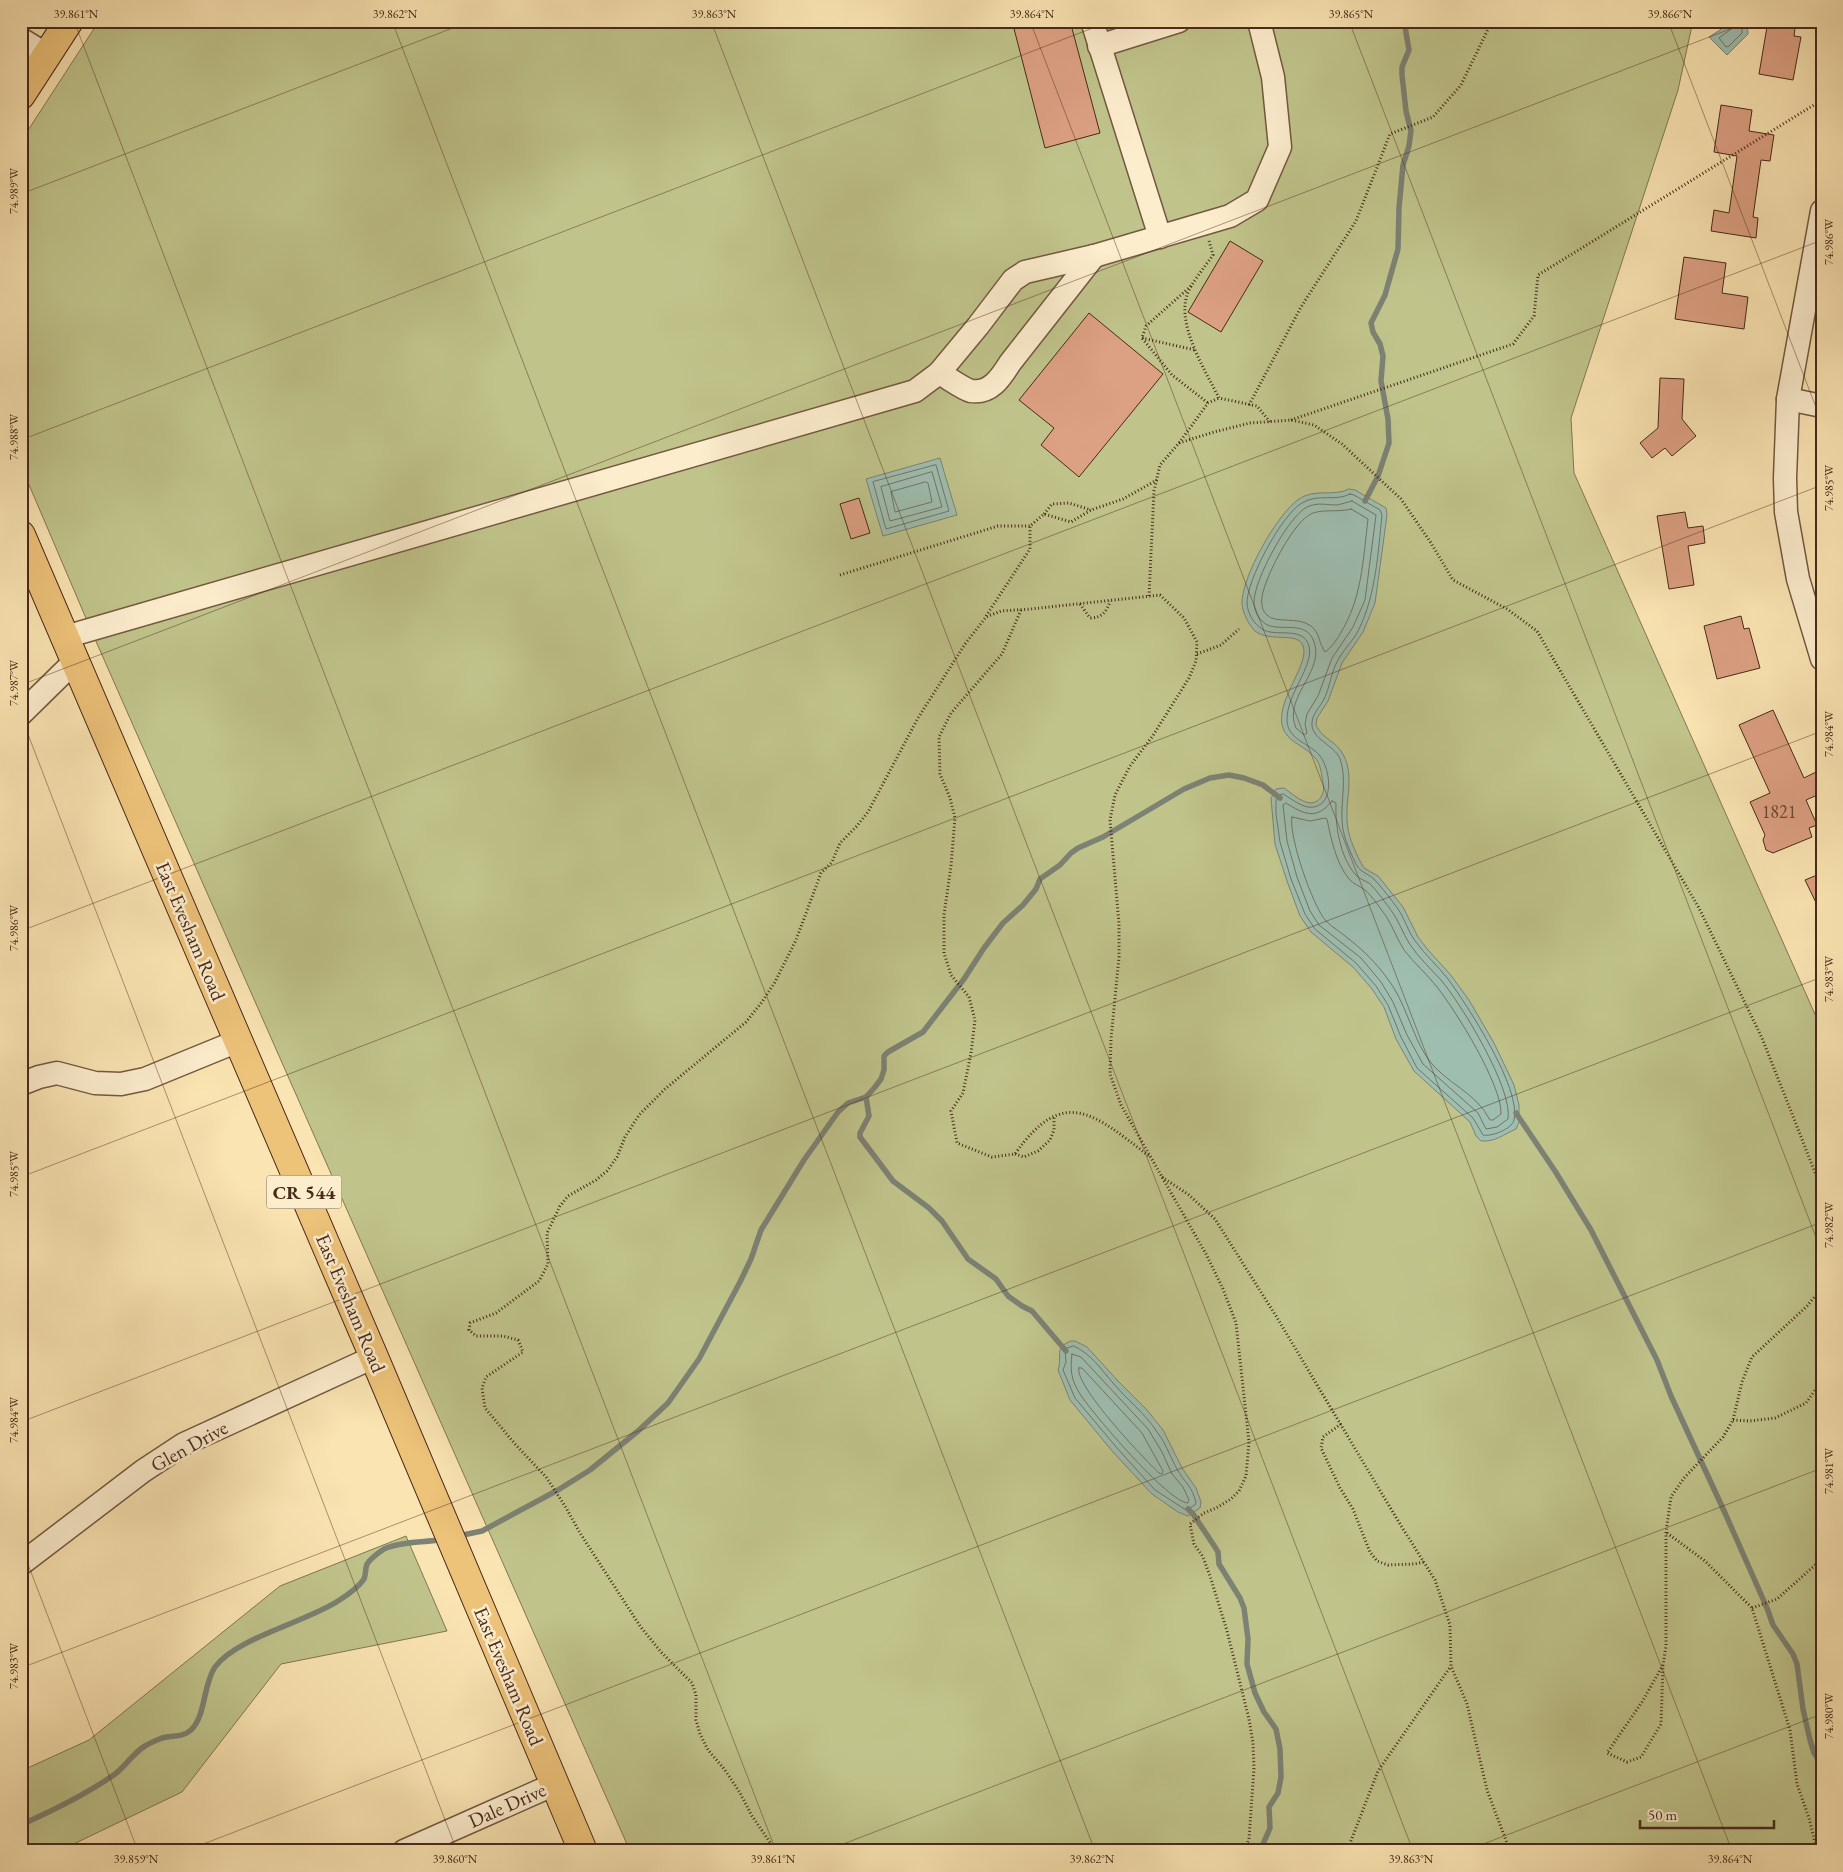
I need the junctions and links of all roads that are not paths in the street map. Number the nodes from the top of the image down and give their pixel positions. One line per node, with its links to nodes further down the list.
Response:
1 (69, 21): 7 (main road)
2 (1092, 21): 6 (street)
3 (1179, 21): 6 (street)
4 (1258, 21): 10 (street)
5 (21, 39): 7 (street)
6 (1100, 46): 10 (street)
7 (47, 55): 8 (main road)
8 (21, 95)
9 (1822, 211): 13 (street)
10 (1160, 237): 11 (street)
11 (1094, 256): 12 (street); 12 (street)
12 (939, 373): 16 (street)
13 (1788, 399): 14 (street); 17 (street)
14 (1822, 406)
15 (21, 536): 16 (main road, East Evesham Road / CR 544)
16 (70, 649): 18 (street); 19 (main road, East Evesham Road / CR 544)
17 (1822, 659)
18 (21, 714)
19 (238, 1041): 20 (street); 21 (main road, East Evesham Road / CR 544)
20 (21, 1084)
21 (374, 1357): 22 (street, Glen Drive); 23 (main road, East Evesham Road / CR 544)
22 (21, 1564)
23 (555, 1784): 24 (street, Dale Drive); 25 (main road, East Evesham Road / CR 544)
24 (404, 1851)
25 (583, 1851)

